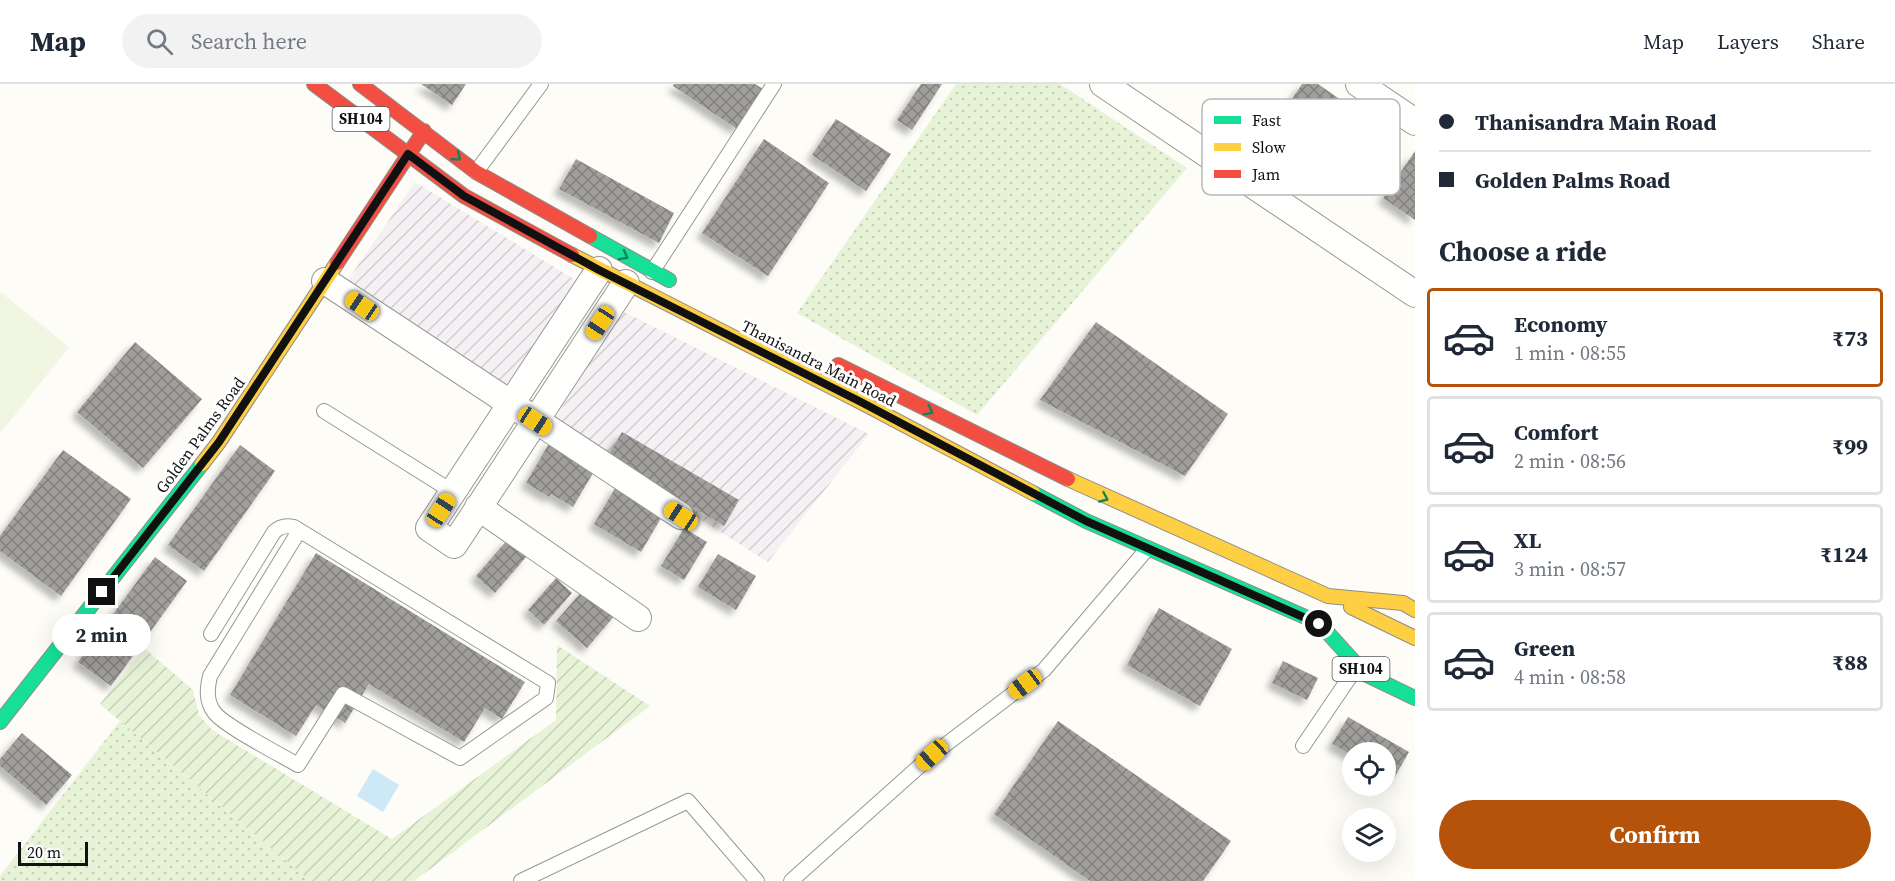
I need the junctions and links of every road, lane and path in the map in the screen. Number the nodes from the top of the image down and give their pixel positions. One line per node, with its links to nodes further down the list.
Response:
1 (314, 84): 12 (main road, Thanisandra Main Road / SH104)
2 (360, 84): 10 (main road, SH104)
3 (541, 84): 13 (lane)
4 (774, 84): 16 (lane)
5 (1103, 84): 11 (street)
6 (1359, 84): 7 (street)
7 (1381, 99)
8 (1400, 112): 9 (street)
9 (1415, 122)
10 (424, 131): 12 (main road, Golden Palms Road); 13 (main road, SH104, one-way to 13)
11 (1202, 151)
12 (408, 154): 15 (main road, Thanisandra Main Road / SH104); 17 (main road, Golden Palms Road)
13 (476, 172): 16 (main road, SH104, one-way to 16)
14 (1268, 195): 20 (street)
15 (599, 270): 18 (main road, Thanisandra Main Road / SH104); 22 (street)
16 (652, 272): 19 (main road, SH104)
17 (325, 281): 22 (street); 39 (main road, Golden Palms Road)
18 (626, 283): 24 (street); 29 (main road, Thanisandra Main Road / SH104)
19 (683, 288)
20 (1415, 294)
21 (829, 361): 30 (main road, Thanisandra Main Road, one-way to 30)
22 (511, 405): 24 (street); 25 (street)
23 (324, 411): 25 (lane)
24 (535, 421): 26 (street); 27 (street)
25 (453, 492): 26 (street)
26 (478, 507): 32 (street)
27 (681, 516)
28 (299, 531): 28 (lane); 34 (lane)
29 (1148, 548): 33 (main road, Thanisandra Main Road / SH104); 43 (lane)
30 (1328, 596): 31 (main road, Thanisandra Main Road); 35 (main road)
31 (1415, 610)
32 (638, 618)
33 (1319, 624): 36 (main road, SH104); 37 (main road, Thanisandra Main Road / SH104)
34 (212, 634)
35 (1415, 638)
36 (1360, 645)
37 (1358, 665): 38 (main road, Thanisandra Main Road / SH104); 40 (lane)
38 (1415, 698)
39 (0, 722)
40 (1303, 746)
41 (520, 881): 42 (lane)
42 (757, 881)
43 (791, 881)

